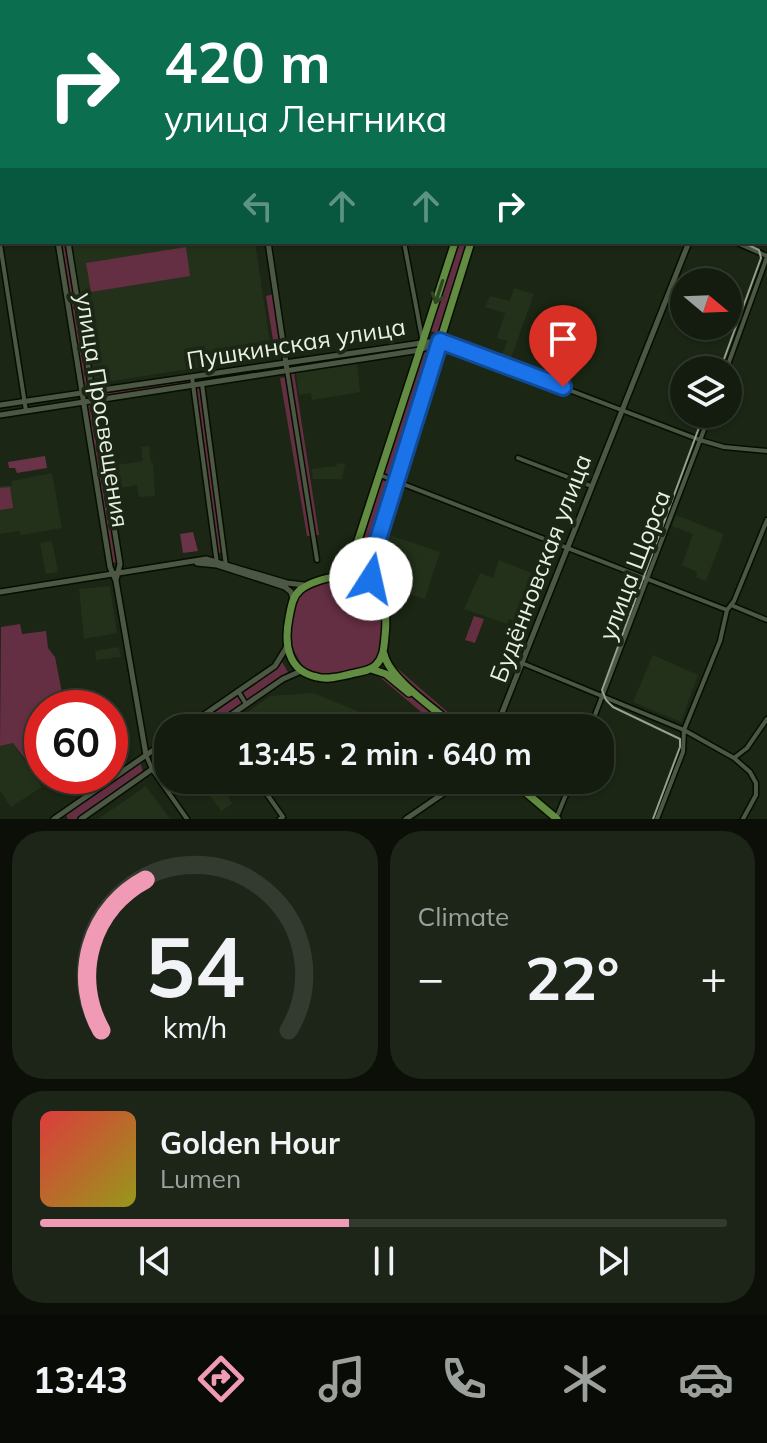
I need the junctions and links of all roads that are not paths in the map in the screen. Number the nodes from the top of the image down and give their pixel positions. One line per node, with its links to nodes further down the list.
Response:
1 (0, 244): 23 (street)
2 (58, 244): 21 (main road, улица Просвещения)
3 (68, 244): 20 (main road, улица Просвещения)
4 (268, 244): 14 (main road)
5 (404, 244): 12 (street)
6 (454, 244): 12 (main road, one-way to 12)
7 (470, 244): 11 (main road)
8 (688, 244): 26 (main road, Будённовская улица)
9 (739, 244): 10 (street)
10 (767, 257): 13 (street)
11 (440, 341): 12 (main road, Пушкинская улица); 26 (street); 34 (main road)
12 (422, 346): 14 (main road, Пушкинская улица); 15 (main road, Пушкинская улица); 33 (main road)
13 (731, 356)
14 (286, 361): 15 (main road); 16 (main road, Пушкинская улица)
15 (287, 370): 18 (main road, Пушкинская улица); 38 (street)
16 (200, 375): 17 (main road, Пушкинская улица); 18 (street)
17 (192, 377): 19 (street); 20 (main road, Пушкинская улица)
18 (202, 384): 19 (main road, Пушкинская улица); 40 (street)
19 (193, 385): 22 (main road, Пушкинская улица); 39 (street)
20 (92, 391): 21 (main road, Пушкинская улица); 22 (main road, улица Просвещения)
21 (81, 393): 23 (main road, Пушкинская улица); 24 (main road, улица Просвещения)
22 (93, 400): 24 (main road, Пушкинская улица); 42 (main road, улица Просвещения)
23 (25, 401): 25 (main road, Пушкинская улица); 27 (street)
24 (83, 402): 27 (main road, Пушкинская улица); 42 (main road, улица Просвещения)
25 (0, 405)
26 (622, 410): 30 (street); 35 (main road, Будённовская улица)
27 (26, 411): 28 (main road, Пушкинская улица)
28 (0, 415)
29 (705, 428): 30 (street, улица Щорса)
30 (700, 440): 31 (street); 44 (street, улица Щорса)
31 (767, 451)
32 (518, 458): 35 (street)
33 (380, 475): 34 (street); 41 (main road)
34 (397, 480): 37 (street); 43 (main road)
35 (591, 486): 37 (main road, Будённовская улица)
36 (767, 520): 48 (street)
37 (567, 546): 44 (street); 52 (main road, Будённовская улица)
38 (317, 560)
39 (218, 563): 40 (main road); 42 (main road)
40 (225, 566): 45 (main road); 47 (main road)
41 (347, 574): 43 (main road); 45 (main road)
42 (116, 576): 46 (main road); 67 (main road, улица Просвещения)
43 (371, 579): 51 (main road)
44 (647, 581): 48 (street); 56 (street, улица Щорса)
45 (311, 584): 47 (main road)
46 (0, 593)
47 (293, 600): 50 (main road)
48 (729, 608): 49 (street); 65 (street)
49 (767, 620)
50 (286, 648): 54 (main road); 55 (main road)
51 (383, 653): 53 (main road); 61 (main road)
52 (522, 663): 56 (street); 62 (main road, Будённовская улица)
53 (371, 669): 54 (main road); 60 (main road)
54 (301, 671): 57 (main road)
55 (238, 691): 57 (street); 58 (main road)
56 (601, 698): 63 (street, улица Щорса); 65 (street)
57 (246, 704): 59 (main road)
58 (205, 714)
59 (232, 714)
60 (434, 714)
61 (441, 714)
62 (502, 714)
63 (595, 714)
64 (767, 719): 68 (street)
65 (684, 730): 68 (street); 82 (street)
66 (154, 750): 67 (main road)
67 (146, 755): 69 (street, улица Просвещения); 75 (main road)
68 (734, 758): 83 (street)
69 (152, 769): 78 (main road); 79 (street, улица Просвещения)
70 (267, 794): 80 (street)
71 (443, 794): 81 (main road)
72 (528, 794): 76 (main road)
73 (533, 794): 76 (main road)
74 (567, 794): 76 (street)
75 (64, 816): 77 (main road)
76 (558, 818)
77 (54, 819)
78 (81, 819)
79 (187, 819)
80 (280, 819)
81 (406, 819)
82 (657, 819)
83 (743, 819)

